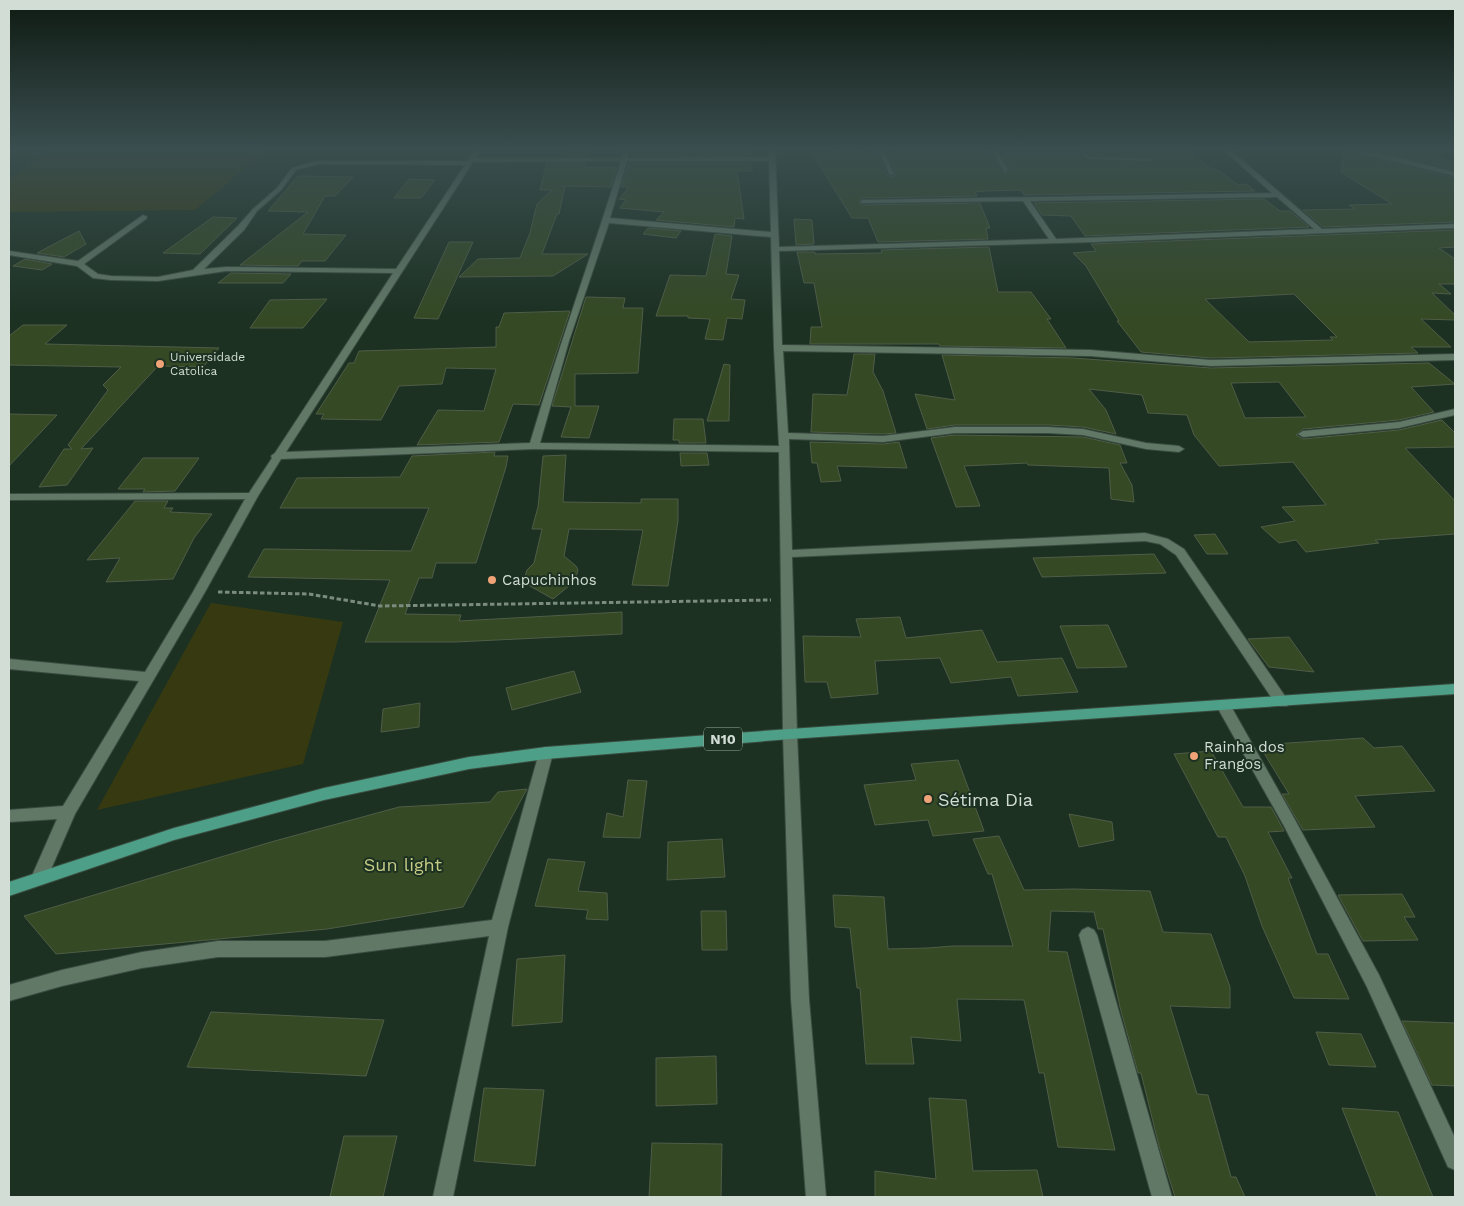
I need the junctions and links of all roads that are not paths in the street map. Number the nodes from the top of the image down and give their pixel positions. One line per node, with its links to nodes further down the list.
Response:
1 (261, 204): 17 (street)
2 (443, 204): 16 (street)
3 (610, 204): 8 (street)
4 (774, 204): 11 (street)
5 (1029, 204): 12 (street)
6 (1289, 204): 10 (street)
7 (143, 217): 15 (street)
8 (605, 220): 11 (street); 23 (street)
9 (1455, 226): 10 (street)
10 (1320, 231): 12 (street)
11 (775, 236): 13 (street)
12 (1054, 241): 13 (street)
13 (776, 249): 18 (street)
14 (9, 253): 15 (street)
15 (79, 264): 17 (street)
16 (399, 271): 17 (street); 26 (street)
17 (196, 272)
18 (778, 348): 19 (street); 22 (street)
19 (1455, 357)
20 (1455, 412): 21 (street)
21 (1303, 434)
22 (782, 436): 24 (street); 25 (street)
23 (534, 446): 24 (street); 26 (street)
24 (784, 449): 29 (street)
25 (1180, 449)
26 (276, 456): 27 (street)
27 (252, 496): 28 (street); 31 (street)
28 (9, 497)
29 (786, 554): 33 (street); 35 (street)
30 (9, 664): 31 (street)
31 (149, 676): 37 (street)
32 (1455, 689): 33 (main road, N10)
33 (1282, 702): 34 (main road, N10)
34 (1223, 705): 35 (main road, N10); 44 (street)
35 (790, 734): 36 (main road, N10); 46 (street)
36 (546, 752): 39 (main road, N10); 41 (street)
37 (68, 812): 38 (street); 39 (street)
38 (9, 816)
39 (39, 878): 40 (main road, N10)
40 (9, 889)
41 (499, 927): 43 (street); 45 (street)
42 (1088, 935): 47 (street)
43 (9, 993)
44 (1455, 1160)
45 (443, 1197)
46 (816, 1197)
47 (1162, 1197)

